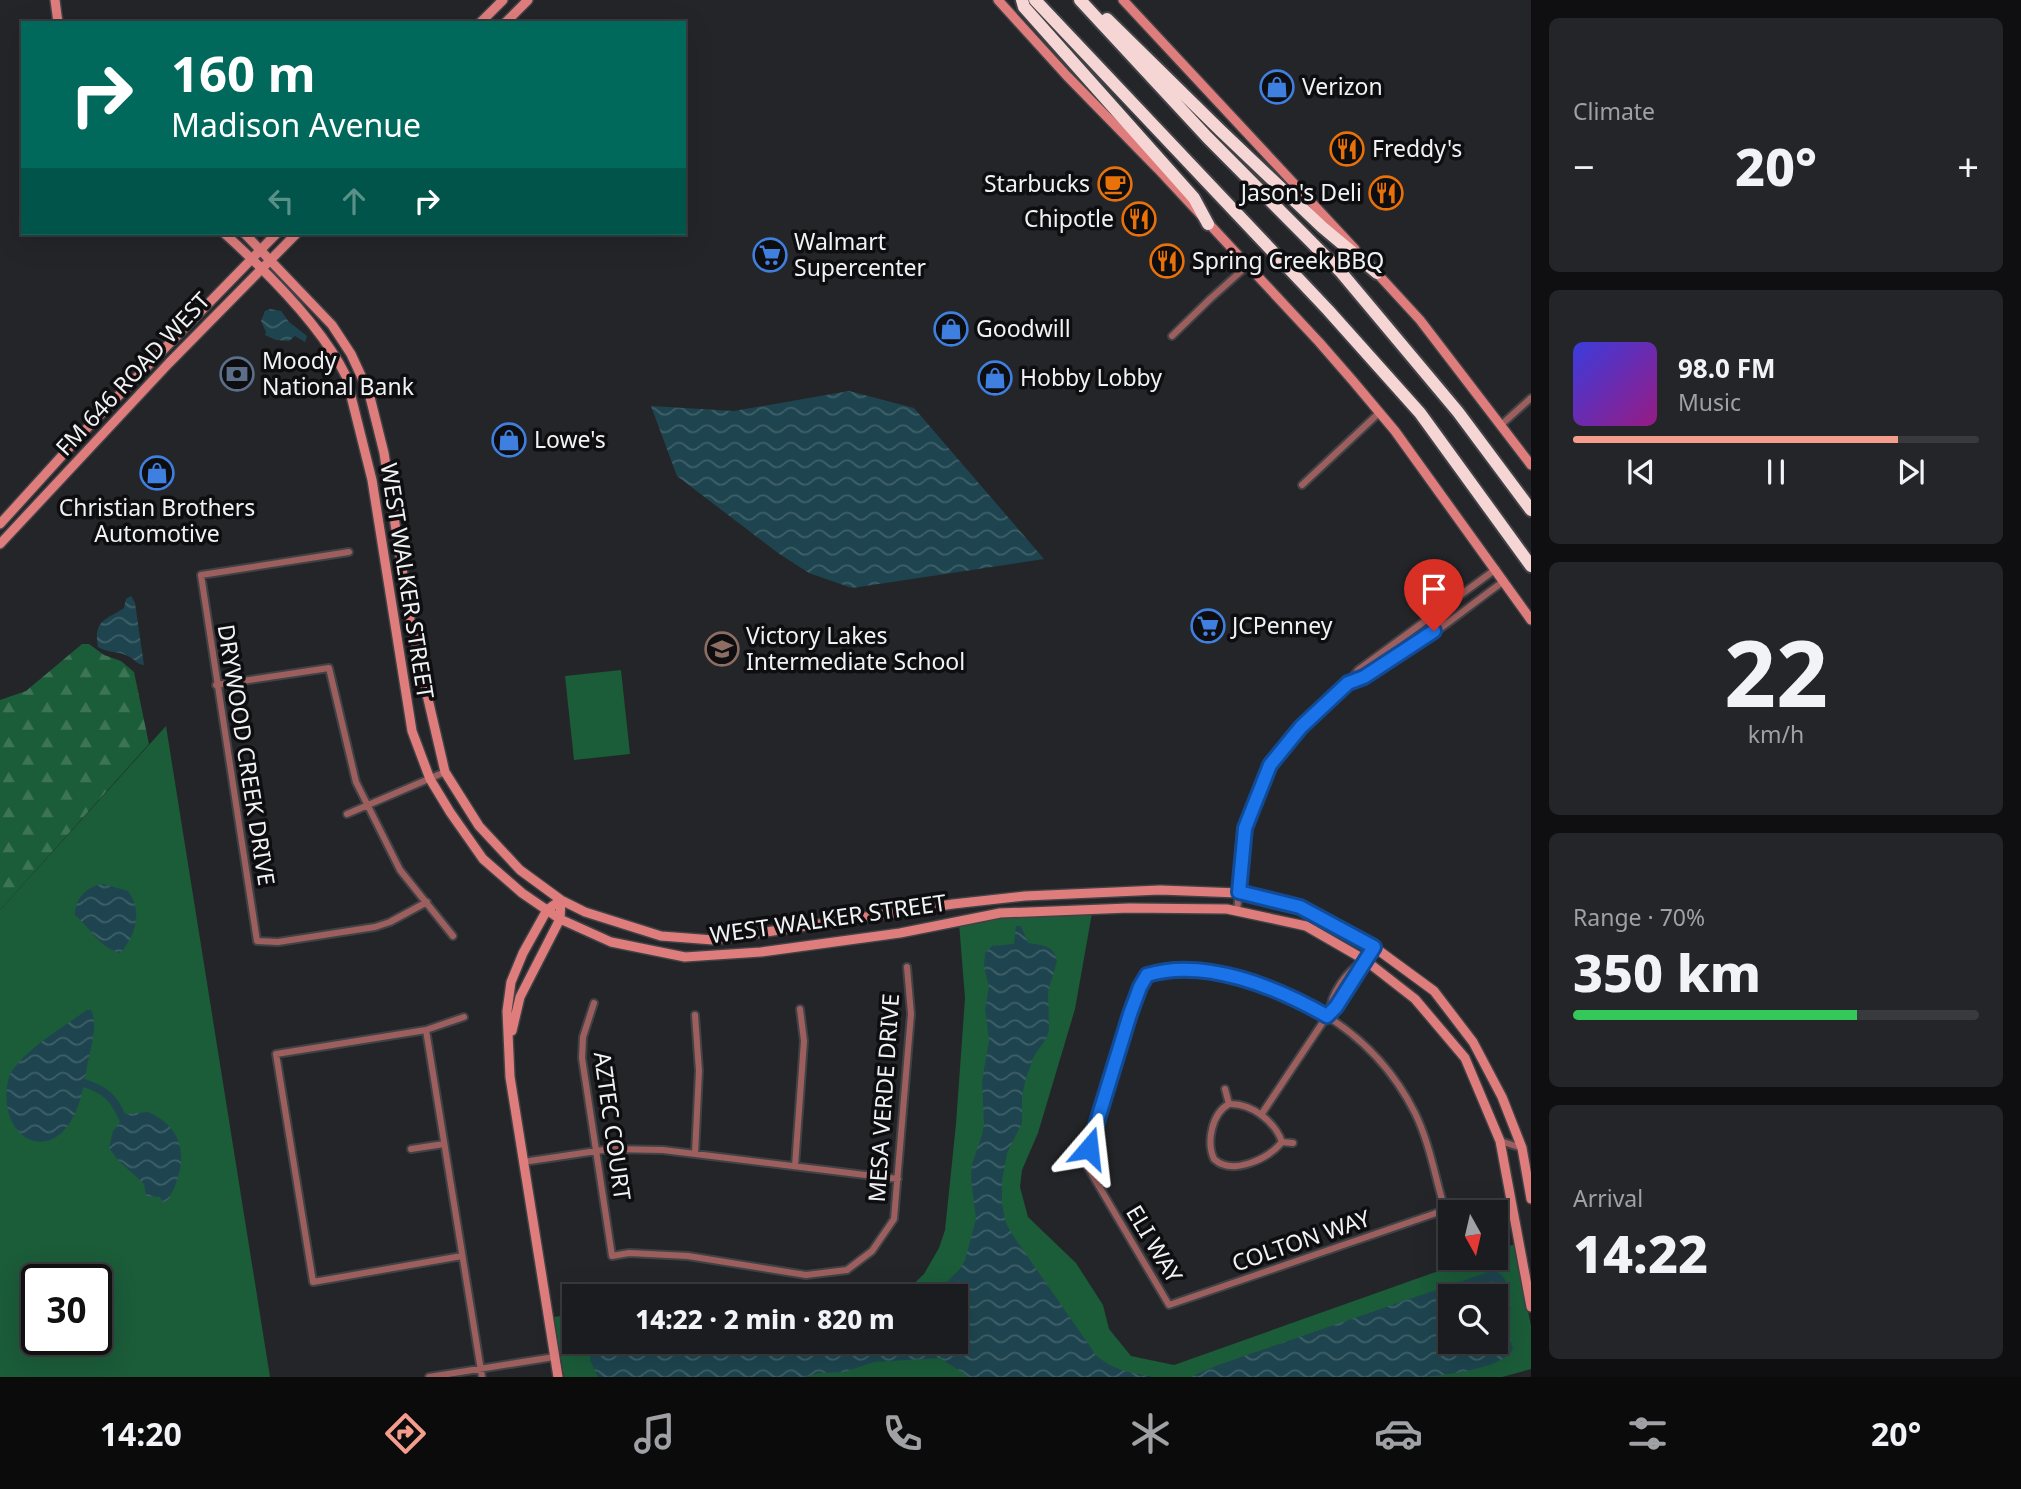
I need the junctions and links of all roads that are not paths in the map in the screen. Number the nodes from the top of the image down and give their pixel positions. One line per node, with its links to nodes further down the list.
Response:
1 (55, 0): 10 (street)
2 (503, 0): 11 (street)
3 (528, 0): 12 (street)
4 (998, 0): 13 (street)
5 (1022, 0): 13 (highway)
6 (1035, 0): 34 (highway)
7 (1080, 0): 30 (highway)
8 (1086, 0): 23 (highway)
9 (1123, 0): 23 (street)
10 (58, 21)
11 (482, 21)
12 (507, 21)
13 (1208, 225): 21 (street)
14 (226, 235): 19 (street, WEST WALKER STREET)
15 (246, 235): 18 (street, WEST WALKER STREET)
16 (275, 235): 18 (street, FM 646 ROAD WEST)
17 (295, 235): 20 (street, FM 646 ROAD WEST)
18 (261, 249): 19 (street, FM 646 ROAD WEST); 20 (street, WEST WALKER STREET)
19 (252, 258): 22 (street, WEST WALKER STREET); 31 (street, FM 646 ROAD WEST)
20 (271, 259): 22 (street, FM 646 ROAD WEST); 40 (street, WEST WALKER STREET)
21 (1248, 265): 24 (street); 26 (street)
22 (262, 269): 32 (street, FM 646 ROAD WEST); 41 (street, WEST WALKER STREET)
23 (1377, 273): 27 (street)
24 (1172, 336)
25 (1531, 398): 27 (street)
26 (1380, 412): 29 (street); 35 (street)
27 (1501, 425): 28 (street)
28 (1531, 465)
29 (1302, 485)
30 (1531, 510)
31 (0, 524)
32 (0, 544)
33 (349, 552): 39 (street, DRYWOOD CREEK DRIVE)
34 (1531, 566)
35 (1496, 569): 36 (street); 38 (street)
36 (1504, 581): 37 (street); 38 (street)
37 (1531, 620)
38 (1348, 683): 44 (street)
39 (216, 685): 42 (street); 46 (street, DRYWOOD CREEK DRIVE)
40 (445, 772): 41 (street); 45 (street, WEST WALKER STREET)
41 (430, 779): 42 (street); 47 (street, WEST WALKER STREET)
42 (367, 805): 43 (street); 46 (street)
43 (348, 814)
44 (1239, 892): 45 (street, WEST WALKER STREET); 48 (street); 51 (street, WEST WALKER STREET)
45 (561, 901): 47 (street); 49 (street)
46 (427, 902): 50 (street)
47 (548, 910): 49 (street, WEST WALKER STREET); 60 (street)
48 (1237, 911): 49 (street, WEST WALKER STREET); 52 (street, WEST WALKER STREET)
49 (560, 919): 60 (street)
50 (453, 936)
51 (1374, 947): 52 (street); 68 (street, WEST WALKER STREET)
52 (1365, 960): 56 (street); 64 (street, WEST WALKER STREET)
53 (907, 967): 74 (street, MESA VERDE DRIVE)
54 (594, 1003): 70 (street, AZTEC COURT)
55 (800, 1009): 73 (street)
56 (1329, 1014): 63 (street); 78 (street, COLTON WAY); 78 (street, ELI WAY)
57 (695, 1015): 71 (street)
58 (464, 1017): 59 (street)
59 (426, 1030): 67 (street); 76 (street)
60 (509, 1040): 72 (street)
61 (1225, 1089): 62 (street)
62 (1229, 1104): 63 (street); 65 (street)
63 (1261, 1115): 65 (street)
64 (1500, 1141): 68 (street); 79 (street, WEST WALKER STREET)
65 (1282, 1142): 66 (street)
66 (1293, 1143)
67 (444, 1144): 69 (street); 76 (street)
68 (1522, 1148): 75 (street, WEST WALKER STREET)
69 (411, 1149)
70 (596, 1151): 71 (street); 72 (street); 77 (street, AZTEC COURT)
71 (695, 1154): 73 (street)
72 (523, 1161): 80 (street)
73 (795, 1166): 74 (street)
74 (898, 1179): 77 (street, MESA VERDE DRIVE)
75 (1531, 1199)
76 (462, 1256): 81 (street)
77 (612, 1256)
78 (1169, 1305)
79 (1531, 1307)
80 (554, 1357): 81 (street); 84 (street)
81 (480, 1369): 82 (street); 83 (street)
82 (429, 1377)
83 (482, 1377)
84 (558, 1377)

